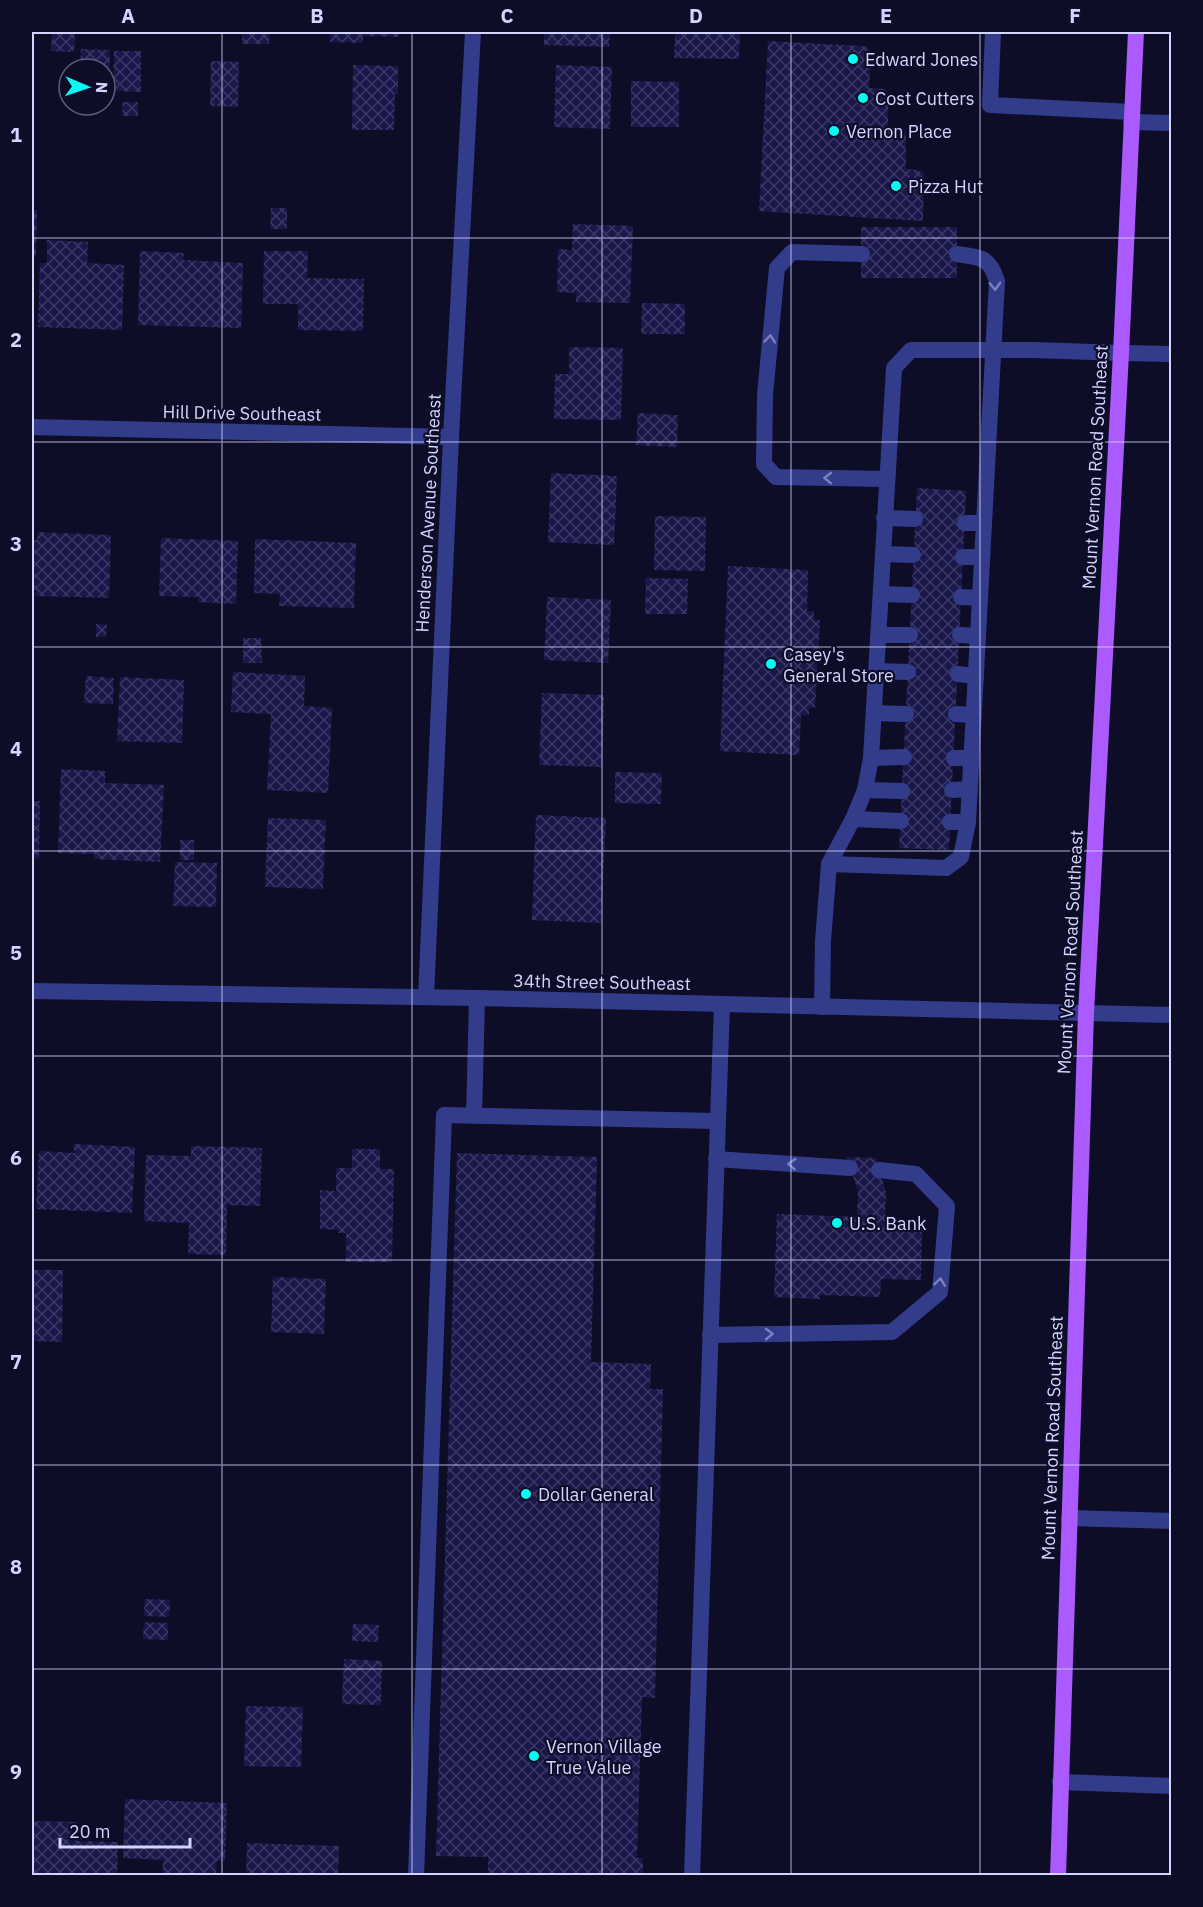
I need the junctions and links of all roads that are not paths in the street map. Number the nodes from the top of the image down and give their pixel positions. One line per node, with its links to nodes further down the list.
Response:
1 (473, 32): 12 (street, Henderson Avenue Southeast)
2 (993, 32): 4 (street)
3 (1136, 32): 4 (main road, Mount Vernon Road Southeast)
4 (1132, 117): 5 (street); 9 (main road, Mount Vernon Road Southeast)
5 (1172, 123)
6 (861, 254): 13 (street, one-way to 6)
7 (957, 254): 8 (street, one-way to 8)
8 (992, 349): 9 (street); 13 (street); 17 (street)
9 (1121, 352): 10 (street); 56 (main road, Mount Vernon Road Southeast)
10 (1172, 354)
11 (32, 427): 12 (street, Hill Drive Southeast)
12 (451, 437): 52 (street, Henderson Avenue Southeast)
13 (887, 479): 14 (street)
14 (884, 518): 15 (street); 18 (street)
15 (915, 519)
16 (965, 523): 17 (street)
17 (984, 523): 21 (street)
18 (884, 554): 19 (street); 22 (street)
19 (913, 555)
20 (963, 557): 21 (street)
21 (981, 557): 25 (street)
22 (881, 594): 23 (street); 26 (street)
23 (912, 596)
24 (961, 597): 25 (street)
25 (980, 598): 29 (street)
26 (879, 635): 27 (street); 30 (street)
27 (910, 635)
28 (960, 636): 29 (street)
29 (978, 636): 33 (street)
30 (877, 671): 31 (street); 34 (street)
31 (908, 672)
32 (958, 674): 33 (street)
33 (976, 675): 37 (street)
34 (874, 713): 35 (street); 39 (street)
35 (906, 714)
36 (956, 714): 37 (street)
37 (974, 715): 41 (street)
38 (904, 757): 39 (street)
39 (872, 758): 43 (street)
40 (954, 758): 41 (street)
41 (971, 758): 42 (street)
42 (970, 789): 44 (street); 49 (street)
43 (865, 790): 45 (street); 46 (street)
44 (952, 790)
45 (902, 791)
46 (853, 819): 47 (street); 50 (street)
47 (901, 821)
48 (950, 822): 49 (street)
49 (968, 822): 50 (street)
50 (829, 864): 55 (street)
51 (32, 991): 52 (street, 34th Street Southeast)
52 (426, 997): 53 (street, 34th Street Southeast)
53 (477, 998): 54 (street, 34th Street Southeast); 58 (street)
54 (722, 1004): 55 (street, 34th Street Southeast); 59 (street)
55 (822, 1007): 56 (street, 34th Street Southeast)
56 (1086, 1013): 57 (street, 34th Street Southeast); 64 (main road, Mount Vernon Road Southeast)
57 (1172, 1015)
58 (474, 1116): 59 (street); 68 (street)
59 (718, 1121): 60 (street)
60 (716, 1159): 61 (street, one-way to 60); 63 (street)
61 (850, 1168)
62 (879, 1170): 63 (street, one-way to 62)
63 (710, 1335): 69 (street)
64 (1069, 1518): 65 (street); 66 (main road, Mount Vernon Road Southeast)
65 (1172, 1521)
66 (1060, 1782): 67 (street); 70 (main road, Mount Vernon Road Southeast)
67 (1172, 1786)
68 (416, 1875)
69 (692, 1875)
70 (1058, 1875)

